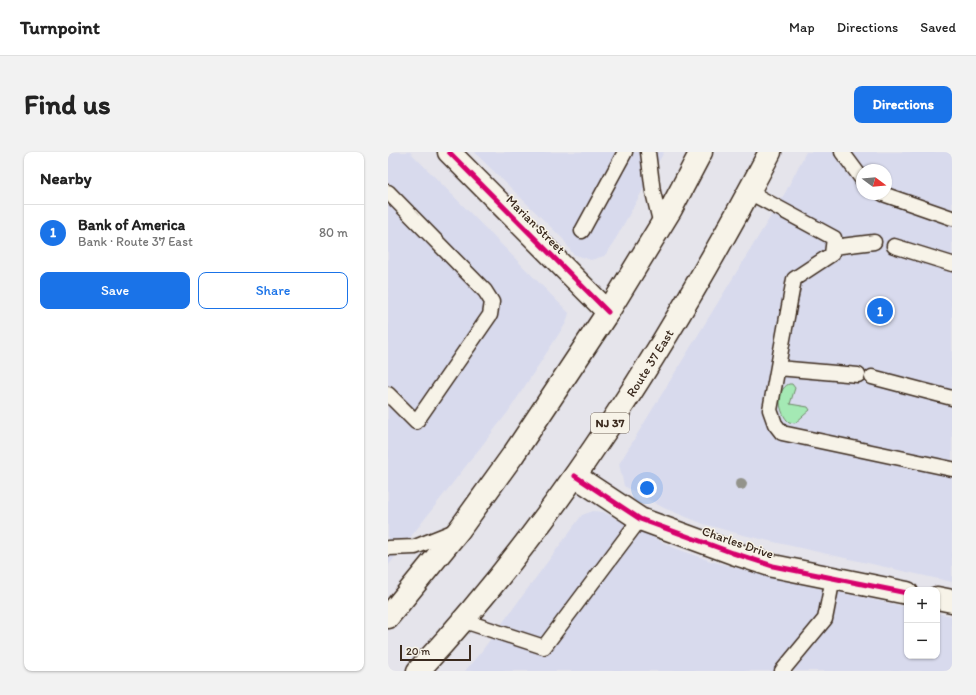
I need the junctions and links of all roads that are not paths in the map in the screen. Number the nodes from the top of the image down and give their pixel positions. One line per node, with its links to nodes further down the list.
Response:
1 (449, 152): 18 (main road, Marian Street)
2 (625, 152): 13 (lane)
3 (648, 152): 12 (lane)
4 (701, 152): 12 (main road)
5 (842, 152): 7 (lane)
6 (773, 153): 9 (main road, Route 37 East / NJ 37)
7 (853, 158)
8 (388, 192): 22 (lane)
9 (749, 192): 16 (lane); 25 (main road, Route 37 East / NJ 37)
10 (892, 197): 11 (lane)
11 (952, 218)
12 (661, 225): 18 (main road)
13 (582, 231)
14 (874, 242): 16 (lane)
15 (894, 246): 17 (lane)
16 (834, 247): 19 (lane)
17 (952, 264)
18 (608, 312): 27 (main road)
19 (778, 368): 20 (lane); 24 (lane)
20 (858, 375)
21 (872, 377): 23 (lane)
22 (388, 394)
23 (952, 398)
24 (952, 469)
25 (575, 476): 26 (main road, Charles Drive); 34 (main road, Route 37 East / NJ 37)
26 (640, 519): 29 (main road, Charles Drive); 34 (lane)
27 (459, 530): 28 (lane); 33 (main road)
28 (388, 548)
29 (833, 578): 30 (main road, Charles Drive); 36 (lane)
30 (904, 592)
31 (940, 599): 32 (main road)
32 (952, 601)
33 (388, 617)
34 (464, 621): 35 (main road, Route 37 East / NJ 37)
35 (418, 671)
36 (782, 671)

